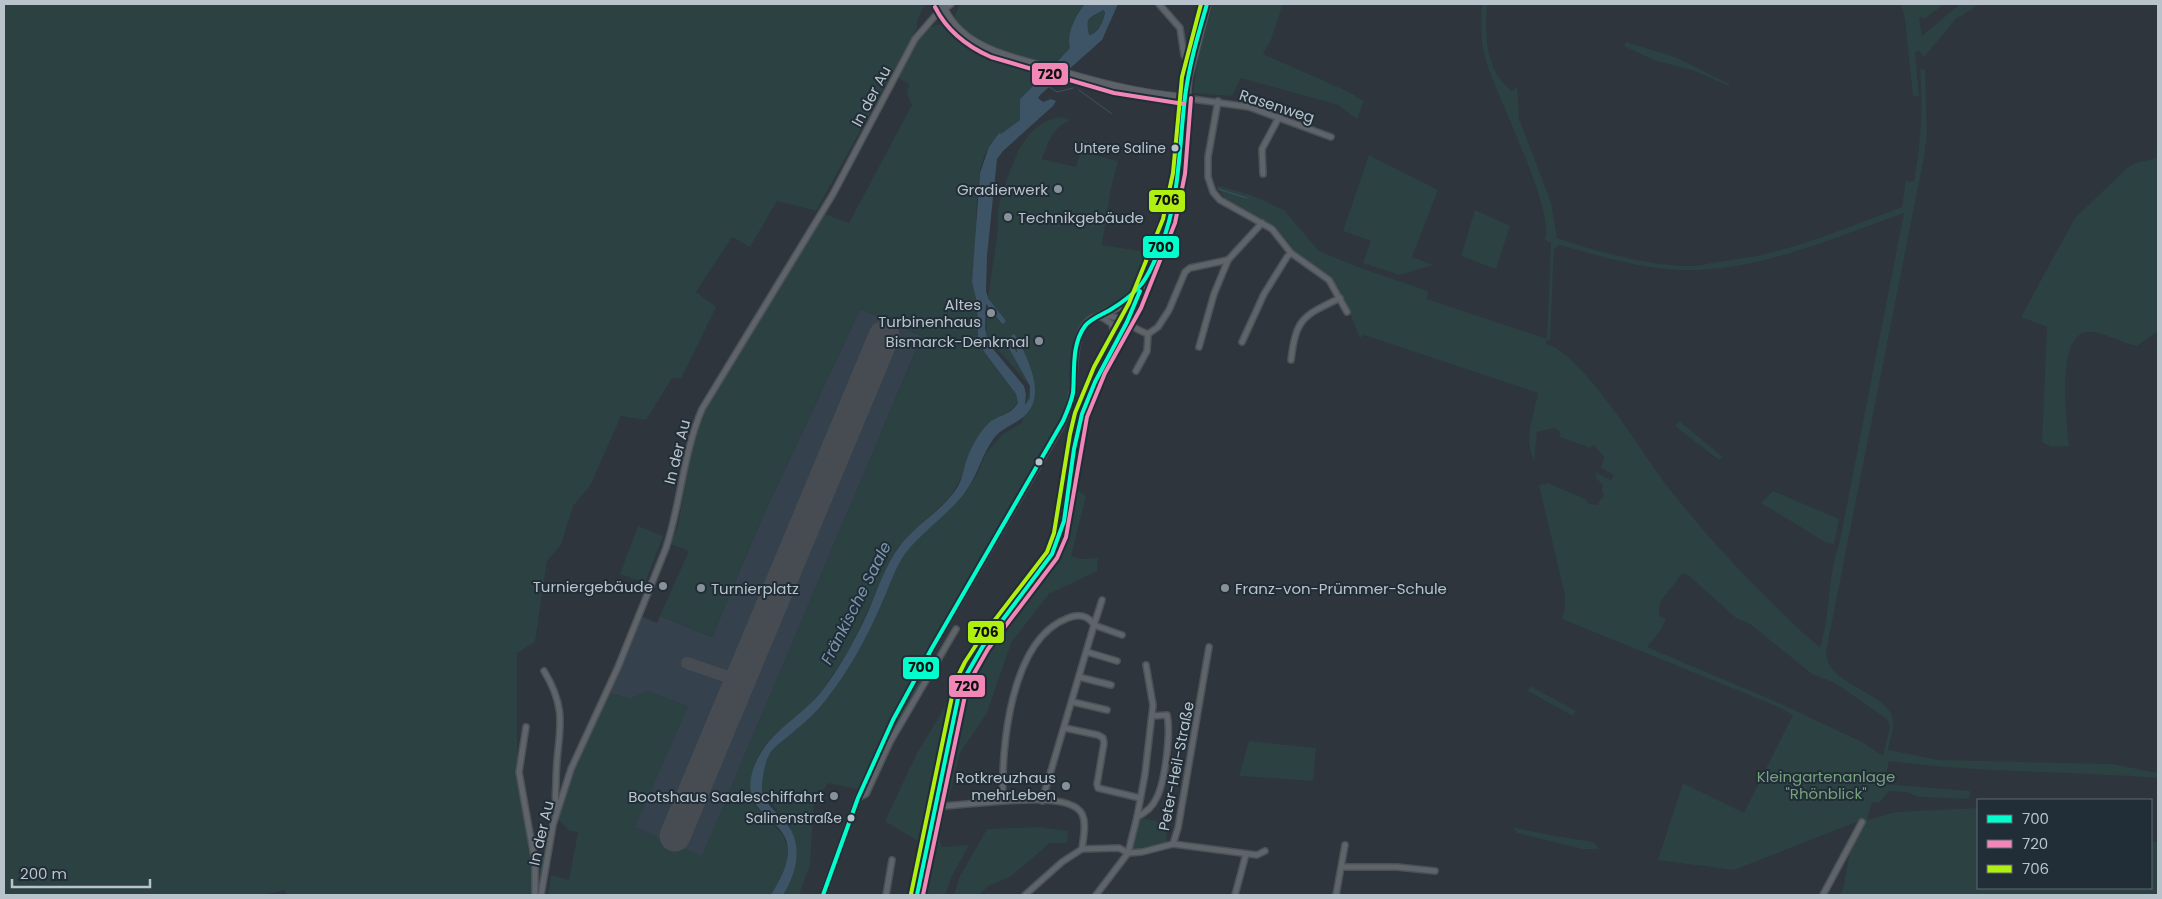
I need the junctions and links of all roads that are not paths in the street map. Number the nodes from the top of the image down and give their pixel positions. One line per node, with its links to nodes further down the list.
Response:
1 (951, 4): 4 (street, In der Au)
2 (1159, 4): 5 (street)
3 (1207, 4): 5 (main road)
4 (942, 6): 6 (main road); 46 (street, In der Au)
5 (1190, 64): 6 (main road)
6 (1185, 98): 7 (street, Rasenweg); 14 (main road)
7 (1218, 102): 8 (street, Rasenweg); 11 (street)
8 (1279, 117): 9 (street, Rasenweg); 10 (street)
9 (1332, 137)
10 (1263, 174)
11 (1262, 223): 12 (street); 13 (street)
12 (1291, 253): 15 (street); 21 (street)
13 (1228, 260): 19 (street); 22 (street)
14 (1142, 286): 17 (main road); 18 (main road)
15 (1340, 298): 16 (street); 23 (street)
16 (1347, 312)
17 (1100, 316): 18 (street); 20 (street); 41 (street)
18 (1126, 323): 19 (street); 20 (main road)
19 (1148, 334): 24 (street)
20 (1115, 341): 45 (main road)
21 (1242, 342)
22 (1199, 347)
23 (1291, 360)
24 (1136, 371)
25 (1102, 600): 26 (street)
26 (1094, 625): 28 (street); 30 (street); 43 (street)
27 (956, 629): 41 (street)
28 (1122, 636)
29 (1209, 647): 49 (street, Peter-Heil-Straße)
30 (1087, 652): 31 (street); 34 (street)
31 (1118, 661)
32 (1146, 665): 38 (street)
33 (544, 671): 46 (street)
34 (1079, 677): 35 (street); 36 (street)
35 (1111, 685)
36 (1073, 702): 37 (street); 40 (street)
37 (1106, 710)
38 (1152, 716): 42 (street); 47 (street)
39 (526, 727): 58 (street)
40 (1065, 728): 42 (street); 44 (street)
41 (858, 798): 60 (street)
42 (1140, 798): 47 (street)
43 (1003, 800): 44 (street); 45 (street)
44 (1042, 800): 51 (street)
45 (935, 806): 62 (main road)
46 (557, 809): 59 (street, In der Au)
47 (1136, 817): 53 (street)
48 (1862, 822): 67 (street)
49 (1173, 844): 53 (street, Peter-Heil-Straße); 54 (street)
50 (1345, 845): 56 (street)
51 (1082, 849): 53 (street, Peter-Heil-Straße); 63 (street)
52 (1264, 851): 54 (street)
53 (1128, 853): 64 (street)
54 (1246, 854): 65 (street)
55 (892, 860): 61 (street)
56 (1342, 867): 57 (street); 66 (street)
57 (1435, 871)
58 (534, 895)
59 (541, 895)
60 (823, 895)
61 (886, 895)
62 (917, 895)
63 (1025, 895)
64 (1096, 895)
65 (1235, 895)
66 (1336, 895)
67 (1823, 895)

